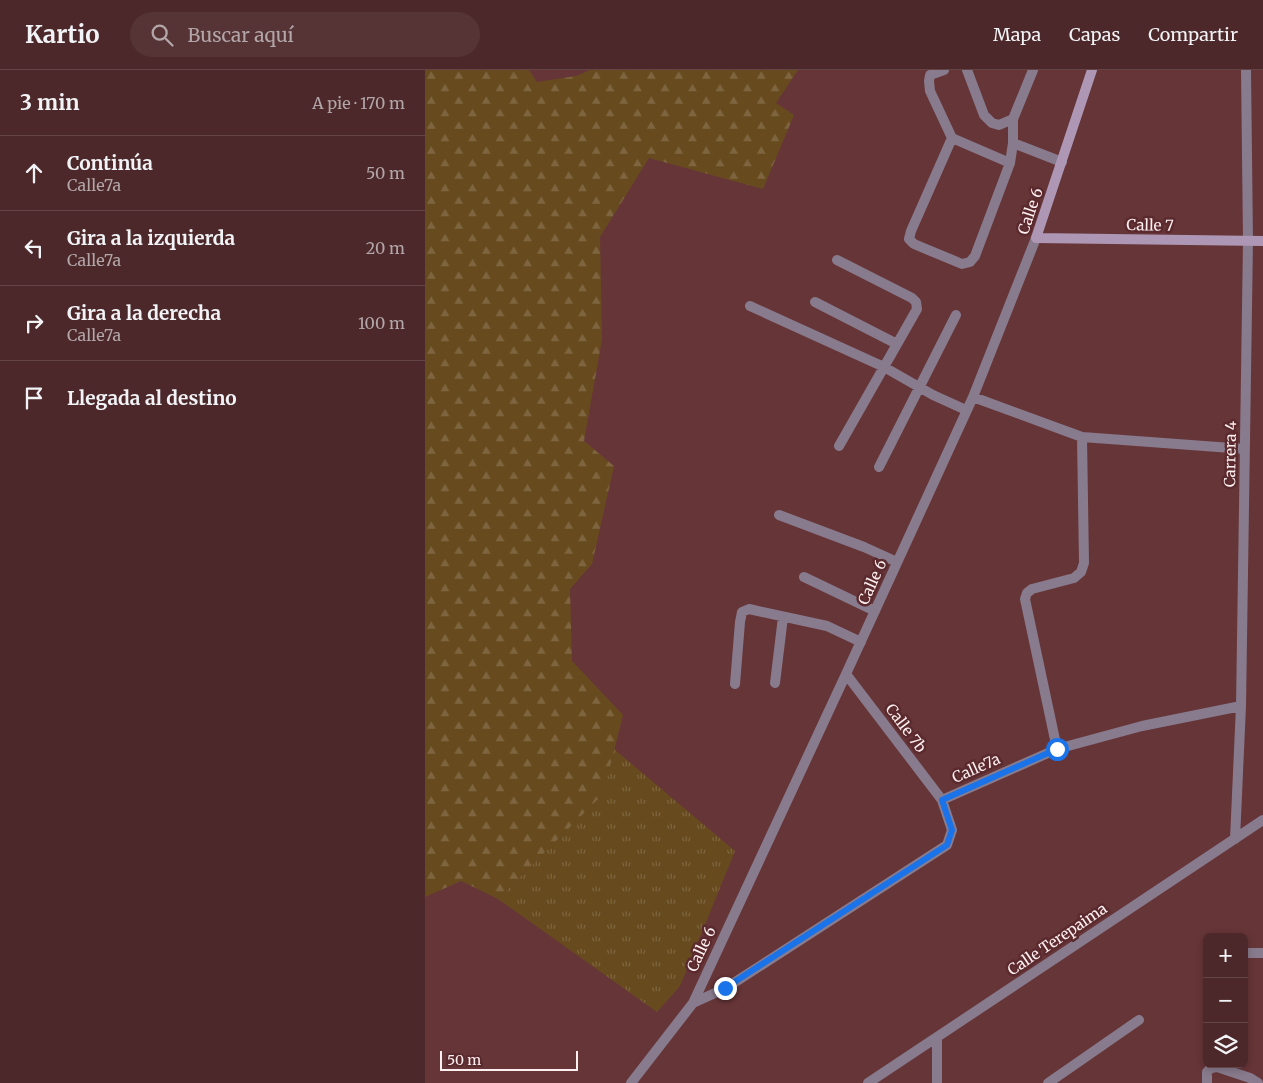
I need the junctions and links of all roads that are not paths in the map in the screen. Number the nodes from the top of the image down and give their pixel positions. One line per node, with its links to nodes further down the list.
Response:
1 (944, 70): 7 (street)
2 (967, 70): 6 (street)
3 (1033, 70): 6 (street)
4 (1092, 70): 9 (street, Calle 6)
5 (1246, 70): 12 (street, Carrera 4)
6 (1013, 119): 8 (street)
7 (952, 138): 10 (street); 10 (street)
8 (1013, 143): 9 (street); 10 (street)
9 (1062, 162): 11 (street, Calle 6)
10 (1010, 163)
11 (1037, 238): 12 (street, Calle 7); 21 (street, Calle 6)
12 (1248, 241): 13 (street, Calle 7); 25 (street, Carrera 4)
13 (1263, 241)
14 (837, 260): 18 (street)
15 (815, 302): 18 (street)
16 (750, 306): 19 (street)
17 (955, 315): 20 (street)
18 (897, 344): 19 (street)
19 (884, 367): 20 (street); 24 (street)
20 (920, 387): 22 (street); 26 (street)
21 (973, 397): 22 (street, Calle 6); 23 (street)
22 (966, 410): 28 (street, Calle 6)
23 (1082, 437): 25 (street); 37 (street)
24 (839, 446)
25 (1245, 449): 36 (street, Carrera 4)
26 (879, 467)
27 (779, 515): 28 (street)
28 (897, 562): 30 (street, Calle 6)
29 (804, 577): 30 (street)
30 (875, 611): 32 (street, Calle 6)
31 (783, 617): 32 (street); 34 (street); 35 (street)
32 (861, 642): 33 (street, Calle 6)
33 (846, 674): 38 (street, Calle 7b); 43 (street, Calle 6)
34 (775, 683)
35 (735, 684)
36 (1241, 706): 37 (street, Calle7a); 40 (street, Carrera 4)
37 (1057, 749): 38 (street, Calle7a)
38 (942, 800): 43 (street, Calle7a)
39 (1263, 820): 40 (street, Calle Terepaima)
40 (1235, 839): 45 (street, Calle Terepaima)
41 (1248, 953): 42 (street)
42 (1263, 953)
43 (693, 1002): 47 (street, Calle 6)
44 (1139, 1020): 46 (street)
45 (937, 1037): 48 (street, Calle Terepaima); 49 (street)
46 (1060, 1079): 50 (street)
47 (631, 1083)
48 (868, 1083)
49 (937, 1083)
50 (1047, 1083)
51 (1207, 1083): 52 (street)
52 (1258, 1083)

